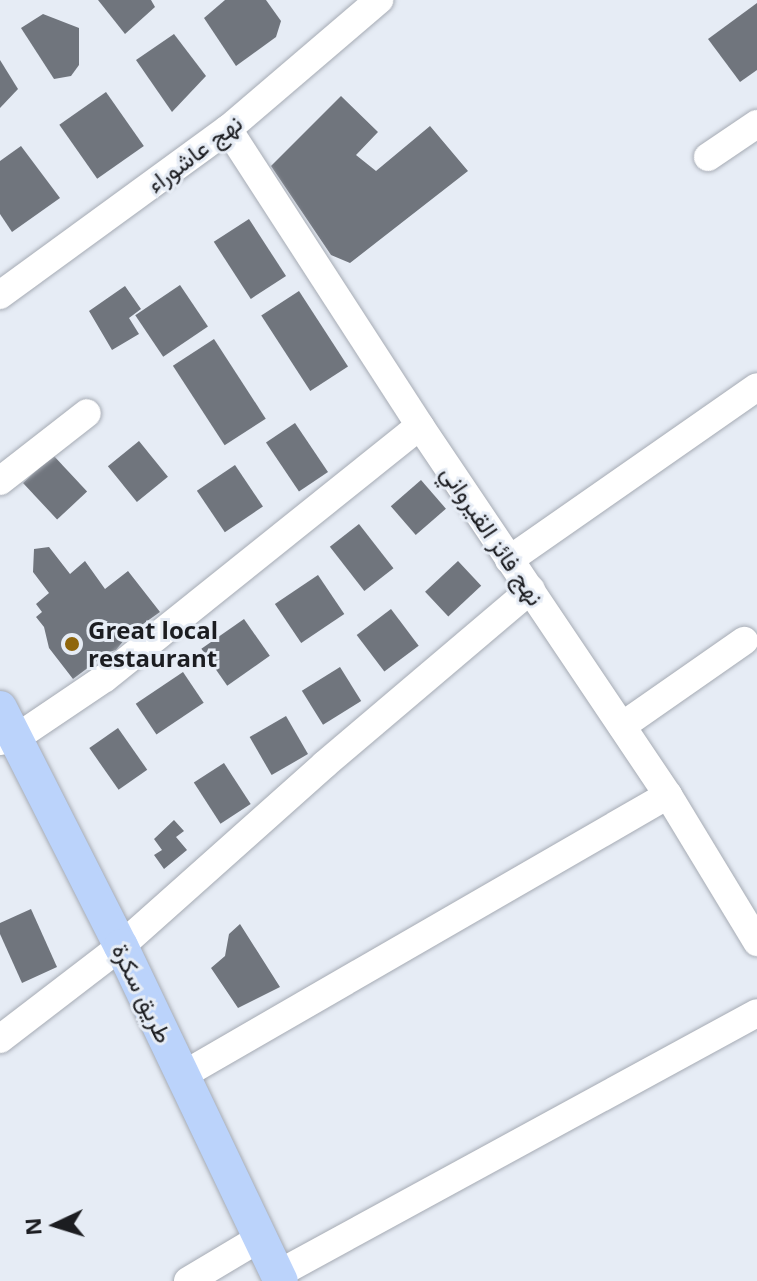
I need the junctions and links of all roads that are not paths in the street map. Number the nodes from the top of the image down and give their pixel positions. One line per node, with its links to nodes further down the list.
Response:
1 (379, 0): 3 (street, نهج عاشوراء)
2 (757, 124): 4 (street)
3 (228, 129): 5 (street, نهج عاشوراء); 8 (street, نهج فائز القيرواني)
4 (708, 157)
5 (0, 295)
6 (757, 387): 10 (street)
7 (87, 413): 9 (street)
8 (420, 426): 10 (street, نهج فائز القيرواني); 15 (street)
9 (0, 481)
10 (509, 560): 11 (street, نهج فائز القيرواني)
11 (531, 589): 14 (street, نهج فائز القيرواني); 18 (street)
12 (744, 641): 14 (street)
13 (0, 708): 15 (main road, طريق سكرة)
14 (622, 726): 16 (street, نهج فائز القيرواني)
15 (8, 739): 18 (main road, طريق سكرة)
16 (668, 795): 17 (street, نهج فائز القيرواني); 21 (street)
17 (757, 942)
18 (121, 946): 20 (street); 21 (main road, طريق سكرة)
19 (757, 1013): 23 (street)
20 (0, 1039)
21 (183, 1075): 22 (main road, طريق سكرة)
22 (260, 1238): 23 (main road, طريق سكرة); 24 (street)
23 (280, 1277)
24 (188, 1281)

